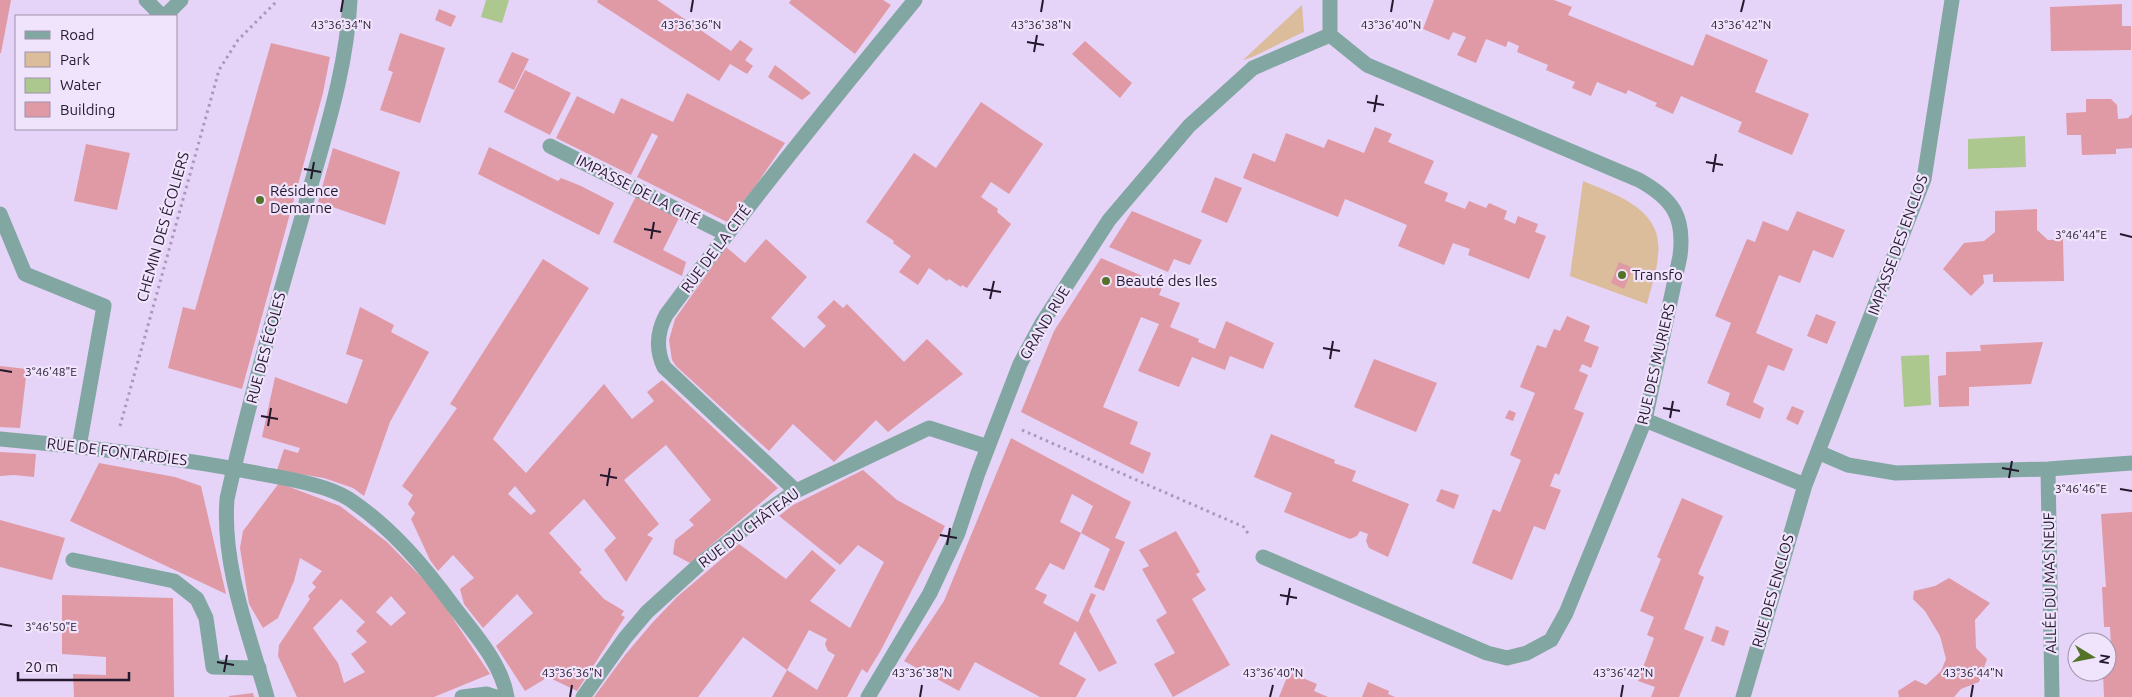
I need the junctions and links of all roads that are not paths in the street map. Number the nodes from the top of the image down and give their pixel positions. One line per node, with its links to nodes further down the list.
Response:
1 (146, 0): 7 (street)
2 (181, 0): 8 (street)
3 (350, 0): 19 (street, RUE DES ÉCOLES)
4 (915, 0): 12 (street, RUE DE LA CITÉ)
5 (1330, 0): 9 (street)
6 (1952, 0): 17 (street, IMPASSE DES ENCLOS)
7 (161, 15)
8 (166, 15)
9 (1330, 35): 13 (street, RUE DES MURIERS); 16 (street, GRAND RUE)
10 (550, 146): 12 (street, IMPASSE DE LA CITÉ)
11 (0, 214): 15 (street)
12 (726, 234): 22 (street, RUE DE LA CITÉ)
13 (1645, 420): 21 (street); 23 (street, RUE DES MURIERS)
14 (0, 439): 15 (street, RUE DE FONTARDIES)
15 (79, 447): 19 (street, RUE DE FONTARDIES)
16 (988, 447): 22 (street, RUE DU CHÂTEAU); 31 (street, GRAND RUE)
17 (1818, 452): 20 (street); 21 (street, RUE DES ENCLOS)
18 (2132, 463): 20 (street)
19 (234, 468): 25 (street, RUE DES ÉCOLES); 29 (street, RUE DE FONTARDIES)
20 (2048, 469): 33 (street, ALLÉE DU MAS NEUF)
21 (1805, 485): 32 (street, RUE DES ENCLOS)
22 (796, 491): 30 (street, RUE DU CHÂTEAU)
23 (1263, 556)
24 (73, 560): 25 (street)
25 (259, 668): 27 (street, RUE DES ÉCOLES)
26 (492, 695): 28 (street)
27 (267, 697)
28 (462, 697)
29 (507, 697)
30 (584, 697)
31 (868, 697)
32 (1743, 697)
33 (2052, 697)

